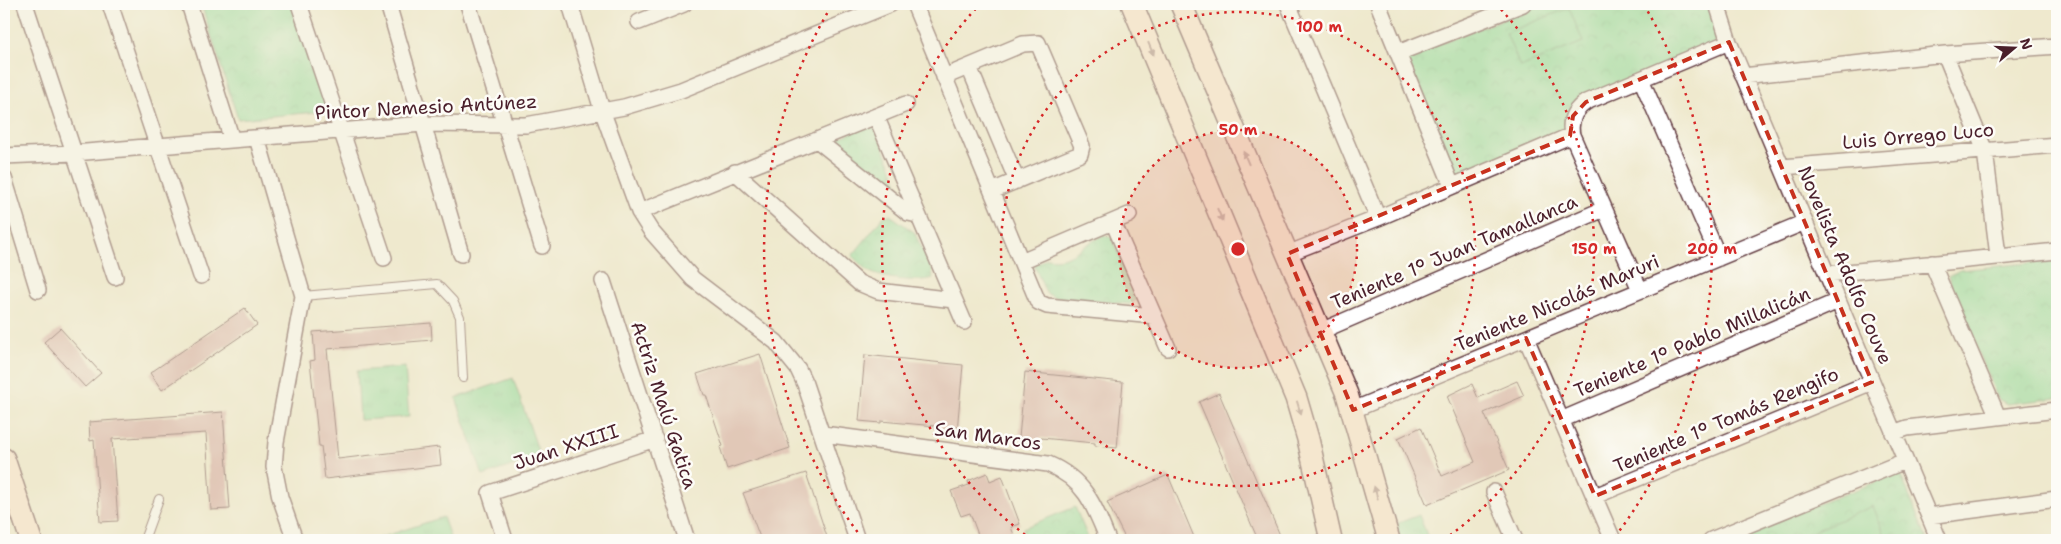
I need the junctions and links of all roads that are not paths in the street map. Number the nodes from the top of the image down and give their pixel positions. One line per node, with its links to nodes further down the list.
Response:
1 (25, 4): 39 (street)
2 (110, 4): 37 (street)
3 (189, 4): 34 (street)
4 (299, 4): 31 (street)
5 (388, 4): 29 (street)
6 (468, 4): 30 (street)
7 (570, 4): 27 (street)
8 (891, 4): 27 (street, Pintor Nemesio Antúnez)
9 (914, 4): 24 (street)
10 (1132, 4): 100 (street, one-way to 100)
11 (1181, 4): 57 (street, one-way to 11)
12 (1288, 4): 51 (street)
13 (1378, 4): 20 (street)
14 (1523, 4): 20 (street)
15 (1717, 4): 18 (street, Novelista Adolfo Couve)
16 (676, 5): 17 (street)
17 (639, 22)
18 (1729, 42): 23 (street, Novelista Adolfo Couve); 25 (street)
19 (2057, 46): 21 (street)
20 (1398, 53): 45 (street)
21 (1945, 54): 23 (street); 38 (street)
22 (969, 67): 24 (street); 44 (street); 44 (street)
23 (1744, 76): 41 (street, Novelista Adolfo Couve)
24 (944, 78): 46 (street)
25 (1641, 79): 32 (street); 60 (street)
26 (906, 104): 28 (street)
27 (602, 110): 30 (street, Pintor Nemesio Antúnez); 48 (street)
28 (876, 116): 35 (street); 49 (street)
29 (423, 124): 30 (street, Pintor Nemesio Antúnez); 31 (street, Pintor Nemesio Antúnez); 56 (street)
30 (505, 125): 54 (street)
31 (341, 131): 33 (street, Pintor Nemesio Antúnez); 59 (street)
32 (1572, 135): 45 (street); 47 (street)
33 (257, 138): 34 (street, Pintor Nemesio Antúnez); 69 (street)
34 (232, 140): 37 (street, Pintor Nemesio Antúnez)
35 (817, 140): 42 (street); 49 (street)
36 (2057, 145): 38 (street, Luis Orrego Luco)
37 (158, 146): 39 (street, Pintor Nemesio Antúnez); 64 (street)
38 (1985, 151): 41 (street, Luis Orrego Luco); 58 (street)
39 (74, 153): 40 (street, Pintor Nemesio Antúnez); 65 (street)
40 (4, 156)
41 (1782, 167): 53 (street, Novelista Adolfo Couve)
42 (735, 172): 48 (street); 70 (street)
43 (4, 178): 67 (street)
44 (1017, 180): 46 (street)
45 (1452, 186): 51 (street)
46 (992, 191): 61 (street)
47 (1604, 209): 68 (street); 74 (street, Teniente 1º Juan Tamallanca)
48 (639, 212): 84 (street)
49 (918, 214): 70 (street)
50 (1129, 215): 52 (street)
51 (1378, 218): 57 (street)
52 (1113, 222): 61 (street); 72 (street)
53 (1805, 222): 60 (street, Teniente Nicolás Maruri); 63 (street, Novelista Adolfo Couve)
54 (542, 246)
55 (2057, 251): 58 (street)
56 (462, 254)
57 (1287, 254): 74 (street, one-way to 57)
58 (1998, 256): 62 (street)
59 (384, 258)
60 (1719, 258): 68 (street, Teniente Nicolás Maruri)
61 (1020, 259): 72 (street)
62 (1932, 263): 63 (street); 81 (street)
63 (1827, 274): 71 (street, Novelista Adolfo Couve)
64 (201, 276)
65 (115, 277)
66 (603, 281): 85 (street, Actriz Malú Gatica)
67 (38, 290)
68 (1640, 290): 75 (street, Teniente Nicolás Maruri)
69 (303, 296): 77 (lane); 95 (street)
70 (954, 300): 73 (street)
71 (1838, 302): 78 (street, Novelista Adolfo Couve); 82 (street, Teniente 1º Pablo Millalicán)
72 (1154, 316): 76 (street)
73 (964, 322)
74 (1321, 331): 79 (street)
75 (1526, 338): 79 (street, Teniente Nicolás Maruri); 82 (street)
76 (1168, 348)
77 (463, 378)
78 (1872, 382): 83 (street, Novelista Adolfo Couve); 89 (street, Teniente 1º Tomás Rengifo)
79 (1353, 410): 101 (street, one-way to 79)
80 (2057, 410): 81 (street)
81 (1998, 417): 83 (street)
82 (1562, 420): 89 (street)
83 (1893, 433): 87 (street, Novelista Adolfo Couve)
84 (822, 434): 98 (street); 99 (street, San Marcos)
85 (654, 439): 96 (street, Juan XXIII); 97 (street, Actriz Malú Gatica)
86 (4, 459): 93 (street)
87 (1905, 461): 92 (street, Novelista Adolfo Couve); 104 (street)
88 (1494, 492): 102 (street)
89 (1595, 496): 103 (street)
90 (159, 499): 94 (lane)
91 (2057, 500): 92 (street)
92 (1929, 516): 105 (street, Novelista Adolfo Couve)
93 (31, 540)
94 (144, 540)
95 (295, 540)
96 (505, 540)
97 (687, 540)
98 (857, 540)
99 (1108, 540)
100 (1331, 540)
101 (1389, 540)
102 (1515, 540)
103 (1613, 540)
104 (1711, 540)
105 (1939, 540)

